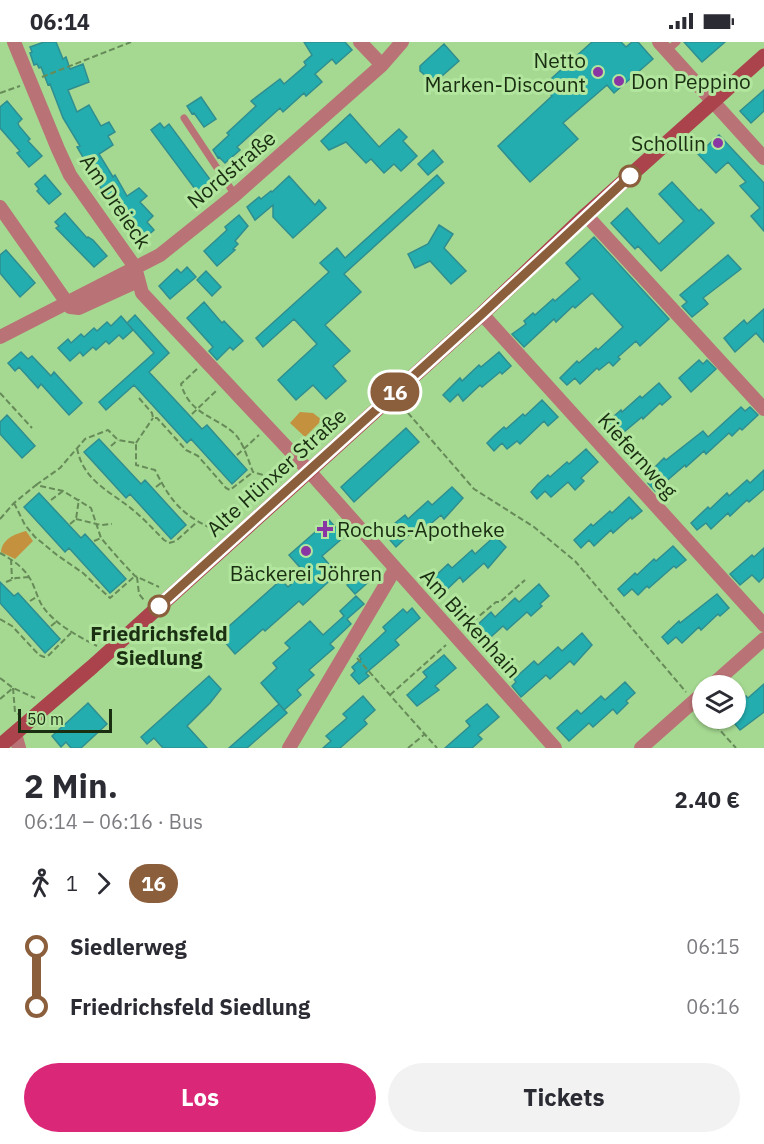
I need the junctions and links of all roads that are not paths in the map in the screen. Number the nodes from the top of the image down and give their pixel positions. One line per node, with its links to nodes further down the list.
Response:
1 (14, 42): 13 (street, Am Dreieck)
2 (360, 42): 6 (street)
3 (402, 42): 6 (street, Nordstraße)
4 (668, 45): 7 (street)
5 (764, 56): 7 (street, Alte Hünxer Straße)
6 (382, 65): 10 (street, Nordstraße)
7 (713, 102): 9 (street); 12 (street, Alte Hünxer Straße)
8 (184, 118): 10 (lane)
9 (764, 158)
10 (234, 195): 13 (street, Nordstraße)
11 (0, 207): 14 (street)
12 (586, 215): 15 (street, Alte Hünxer Straße); 17 (street)
13 (137, 274): 14 (street, Nordstraße); 18 (street, Am Dreieck)
14 (66, 302): 16 (street, Nordstraße)
15 (482, 314): 18 (street, Alte Hünxer Straße); 20 (street, Kiefernweg)
16 (0, 338)
17 (764, 409)
18 (309, 471): 19 (street, Am Birkenhain); 24 (street, Alte Hünxer Straße)
19 (395, 569): 26 (street); 27 (street, Am Birkenhain)
20 (764, 625)
21 (764, 639): 22 (street)
22 (723, 675)
23 (692, 702): 28 (street)
24 (17, 741): 25 (street, Alte Hünxer Straße)
25 (0, 746)
26 (289, 748)
27 (555, 748)
28 (641, 748)

